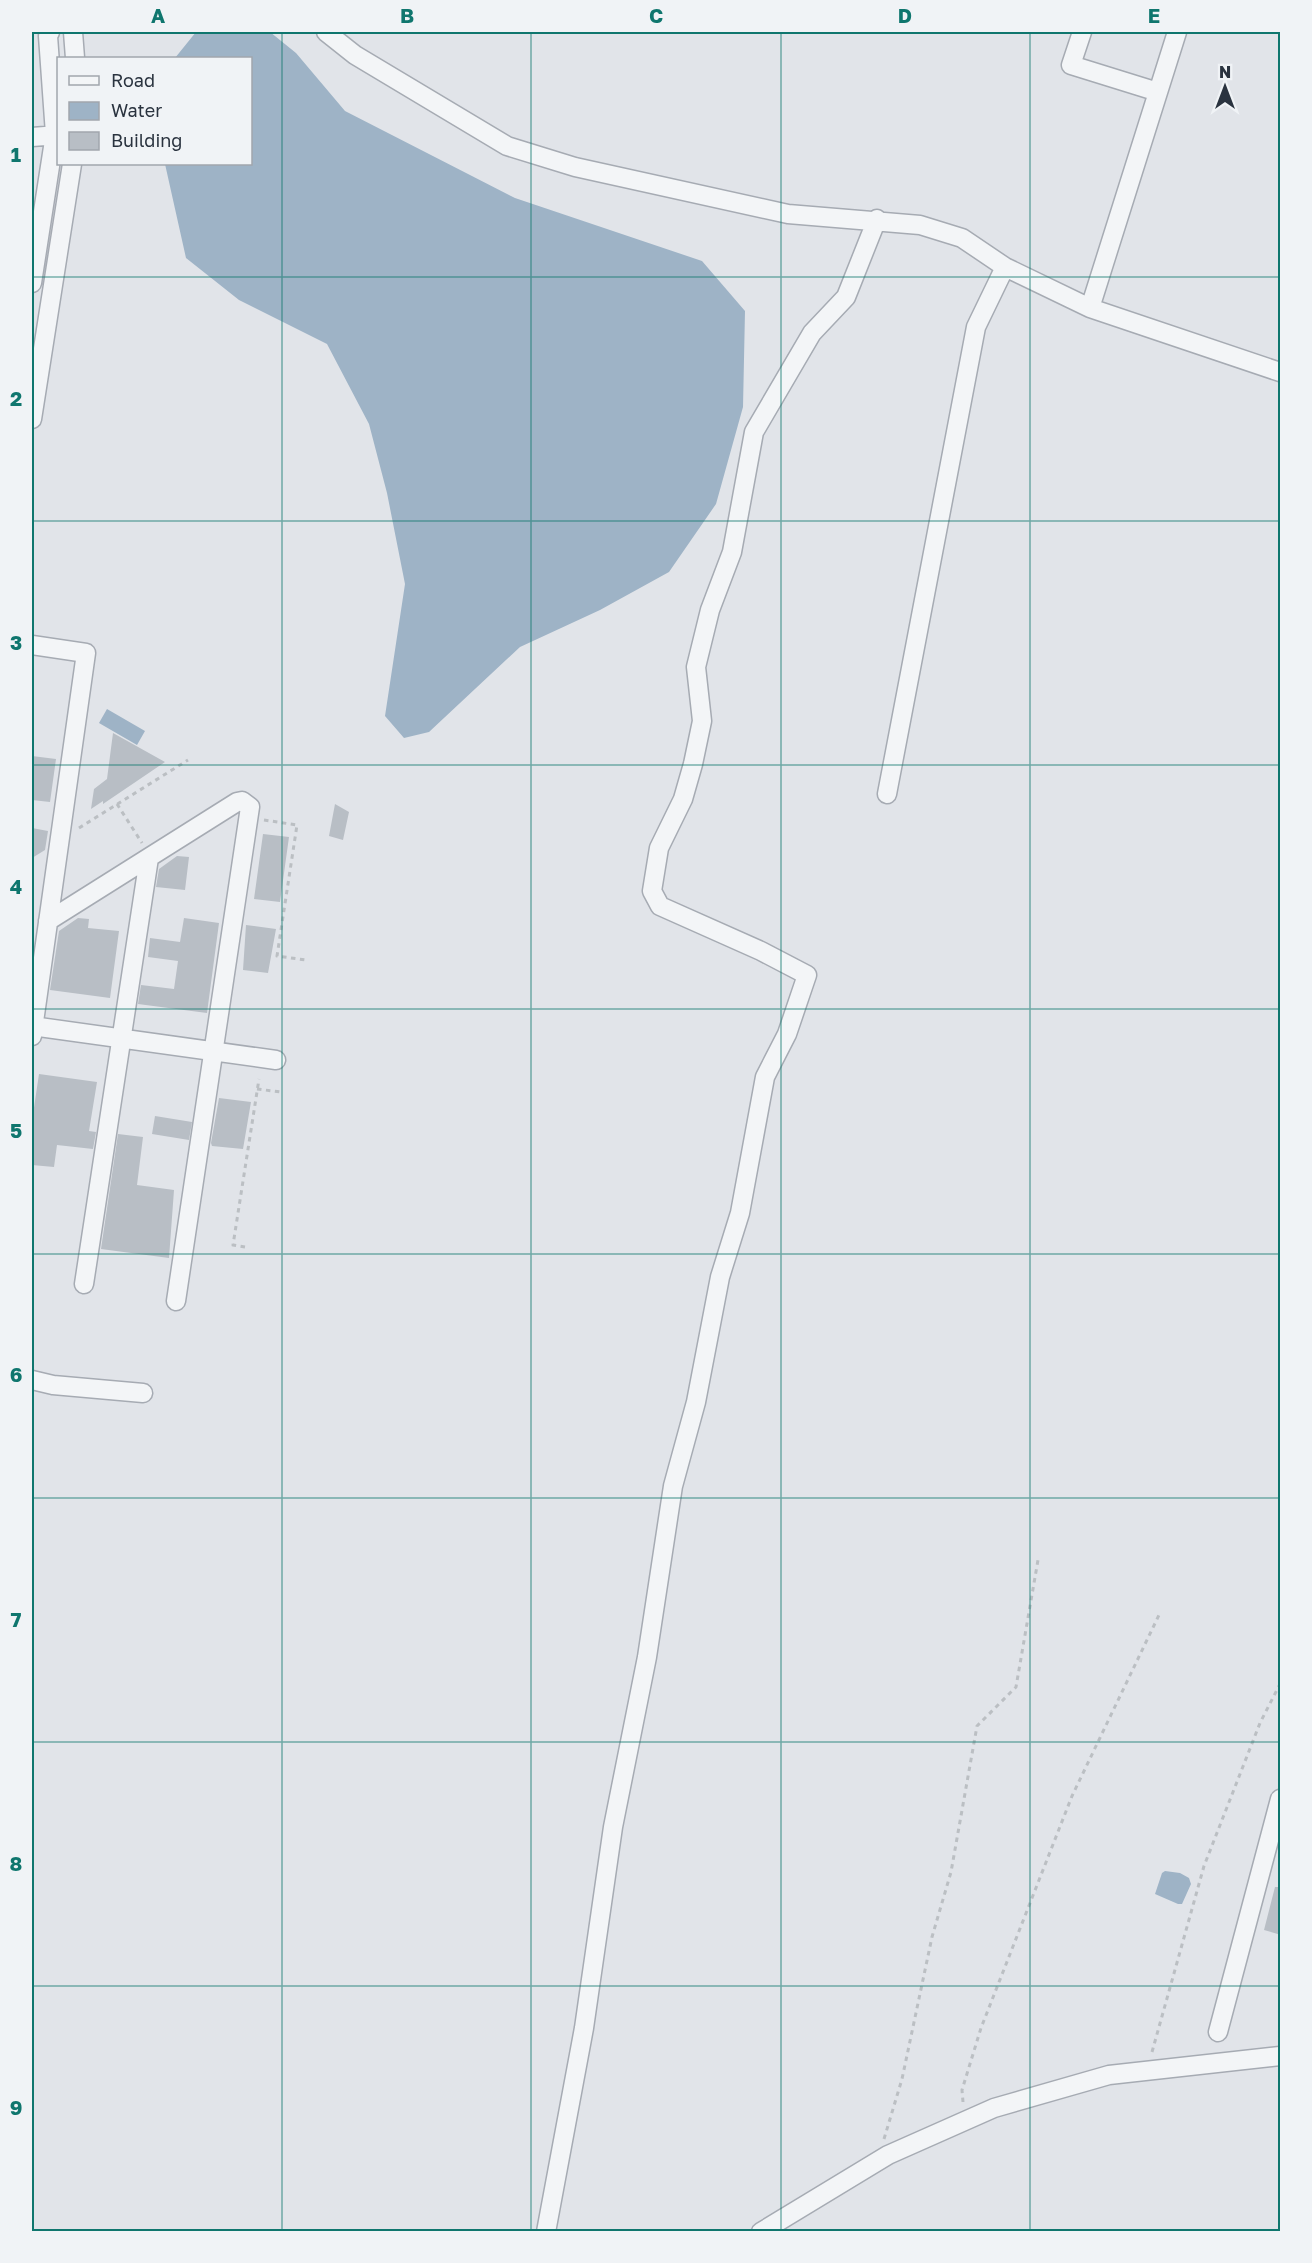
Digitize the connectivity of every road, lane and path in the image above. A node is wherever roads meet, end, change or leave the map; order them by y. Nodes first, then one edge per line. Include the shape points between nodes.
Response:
1 (50, 32) edge
2 (73, 32) edge
3 (326, 32) edge
4 (1082, 32) edge
5 (1177, 32) edge
6 (75, 57) edge
7 (1158, 92) junction
8 (56, 135) edge
9 (32, 137) edge
10 (72, 165) edge
11 (877, 219) junction
12 (1005, 267) junction
13 (32, 283) edge
14 (1090, 308) junction
15 (1281, 372) edge
16 (32, 419) edge
17 (32, 645) edge
18 (188, 760) dead end
19 (887, 794) dead end
20 (117, 804) junction
21 (250, 818) junction
22 (59, 840) junction
23 (150, 857) junction
24 (48, 921) junction
25 (306, 960) dead end
26 (32, 1030) edge
27 (123, 1039) junction
28 (214, 1052) junction
29 (276, 1060) dead end
30 (259, 1079) dead end
31 (257, 1089) junction
32 (281, 1092) dead end
33 (245, 1246) dead end
34 (84, 1284) dead end
35 (176, 1301) dead end
36 (32, 1380) edge
37 (143, 1393) dead end
38 (1038, 1560) dead end
39 (1160, 1615) dead end
40 (1281, 1684) edge
41 (1281, 1799) edge
42 (1218, 2032) dead end
43 (1281, 2056) edge
44 (1151, 2071) junction
45 (964, 2121) junction
46 (888, 2156) junction
47 (546, 2232) edge
48 (761, 2232) edge

1 - 8 street
2 - 6 street
3 - 11 street via 355,55 507,146 575,167 788,214
4 - 7 street via 1071,65
5 - 7 street
7 - 14 street
8 - 9 street
8 - 13 street
10 - 16 street
11 - 12 street via 921,225 962,238
11 - 47 street via 846,297 812,333 754,432 732,552 710,610 696,667 702,721 693,764 683,799 658,848 652,891 660,906 807,975 787,1034 765,1077 740,1213 720,1277 696,1402 673,1486 647,1657 612,1827 584,2028
12 - 14 street
12 - 19 street via 975,327
14 - 15 street
17 - 22 street via 86,653
18 - 20 path
20 - 22 path
20 - 23 path
21 - 23 street via 250,807 237,802
21 - 25 path via 297,825 277,956
21 - 28 street
22 - 24 street
23 - 24 street
23 - 27 street
24 - 26 street
26 - 27 street
27 - 28 street
27 - 34 street
28 - 29 street
28 - 35 street
30 - 31 path
31 - 32 path
31 - 33 path via 233,1245
36 - 37 street
38 - 46 path via 1016,1687 977,1725 951,1872 932,1937 902,2079 884,2136
39 - 45 path via 1072,1796 981,2028 962,2090
40 - 44 path via 1260,1723 1204,1866 1152,2044
41 - 42 street
43 - 44 street
44 - 45 street via 1109,2075 994,2108
45 - 46 street
46 - 48 street

